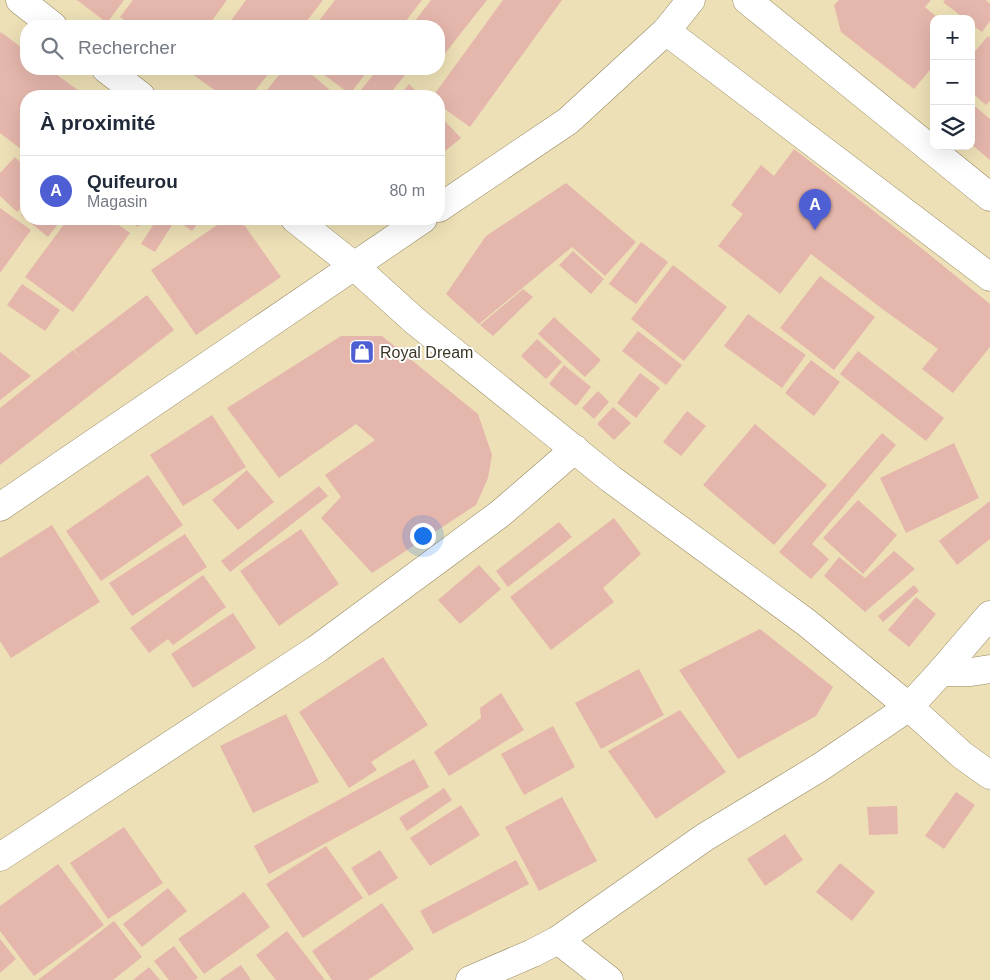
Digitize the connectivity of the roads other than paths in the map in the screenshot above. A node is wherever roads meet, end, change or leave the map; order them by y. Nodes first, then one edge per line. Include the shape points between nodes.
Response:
1 (20, 0) edge
2 (691, 0) edge
3 (747, 0) edge
4 (45, 20) edge
5 (666, 31) junction
6 (114, 75) edge
7 (133, 90) edge
8 (990, 197) edge
9 (445, 204) edge
10 (303, 225) edge
11 (414, 225) edge
12 (353, 265) junction
13 (990, 277) edge
14 (575, 449) junction
15 (0, 507) edge
16 (990, 615) edge
17 (990, 669) edge
18 (941, 672) junction
19 (909, 707) junction
20 (990, 775) edge
21 (0, 857) edge
22 (558, 940) junction
23 (533, 954) junction
24 (470, 980) edge
25 (512, 980) edge
26 (610, 980) edge

1 - 4 street
2 - 5 street
3 - 8 street
5 - 9 street via 568,121
5 - 13 street
6 - 7 street
10 - 12 street
11 - 12 street
12 - 14 street via 415,320
12 - 15 street
14 - 19 street via 807,623
14 - 21 street via 500,513 317,649
16 - 18 street
17 - 18 street
18 - 19 street
19 - 20 street via 962,755
19 - 22 street via 819,768 705,837
22 - 23 street
22 - 26 street
23 - 24 street
23 - 25 street

